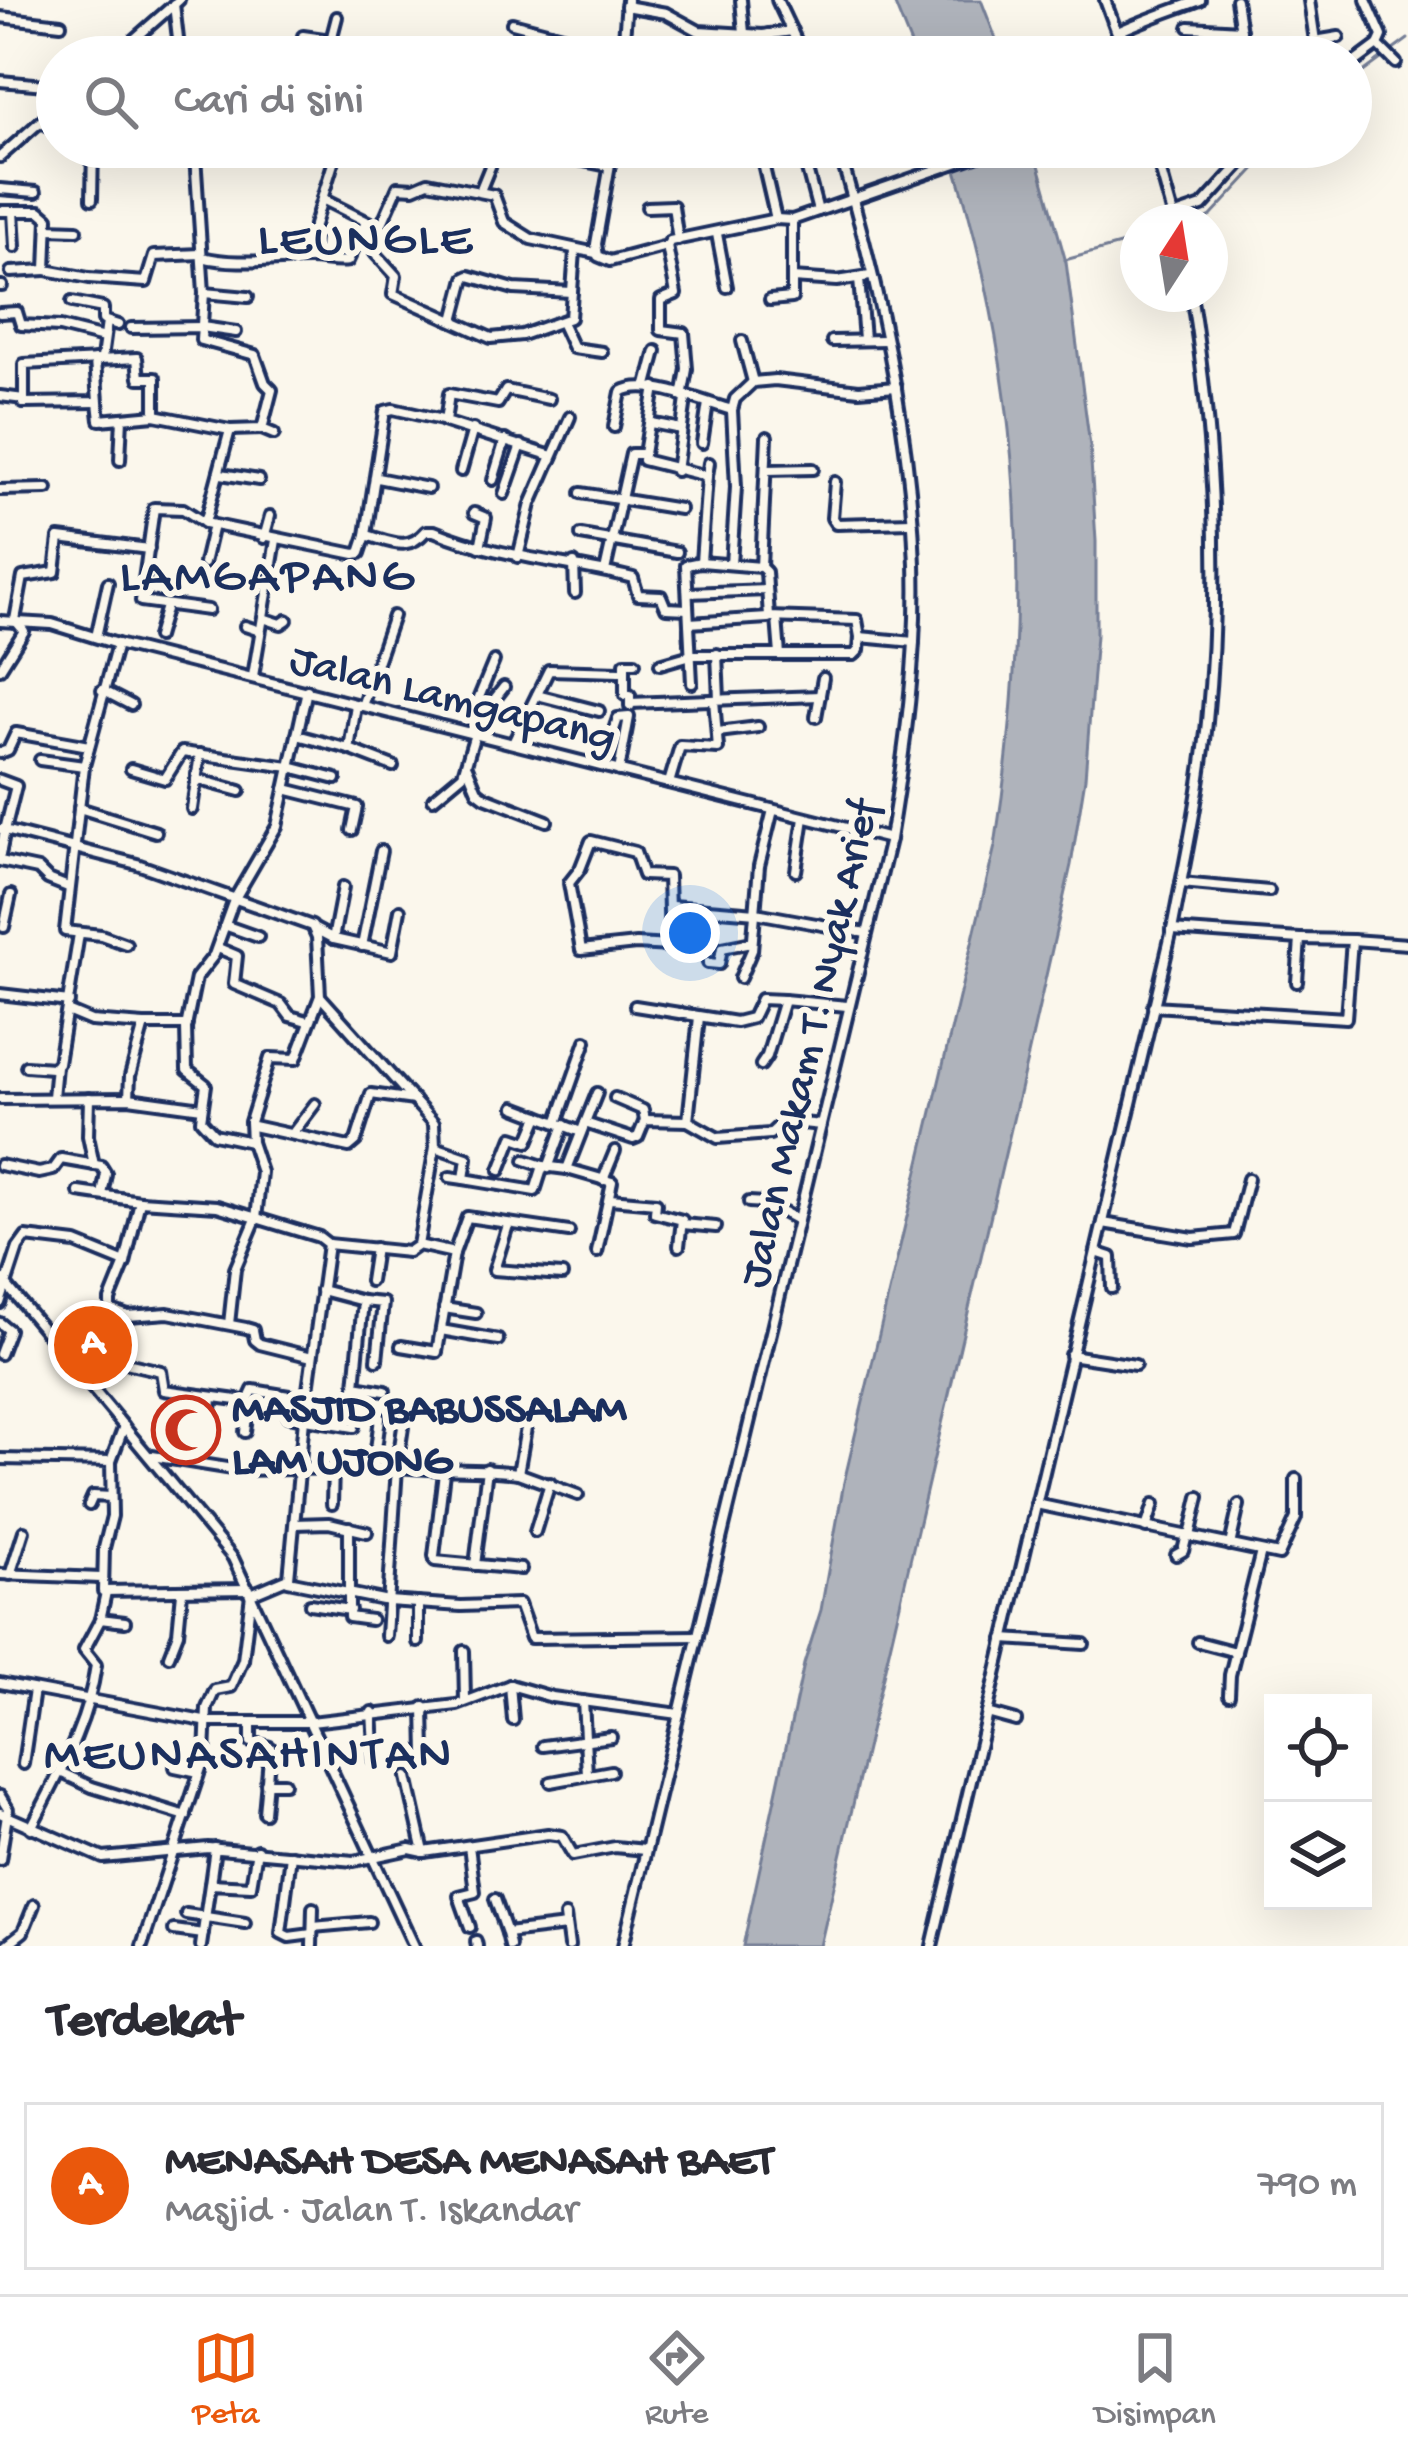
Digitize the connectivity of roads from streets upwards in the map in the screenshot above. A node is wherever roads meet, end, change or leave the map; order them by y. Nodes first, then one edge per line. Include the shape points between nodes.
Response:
1 (741, 0) edge
2 (777, 0) edge
3 (1105, 0) edge
4 (1200, 0) edge
5 (1236, 0) edge
6 (1310, 0) edge
7 (1366, 0) edge
8 (177, 2) edge
9 (626, 3) edge
10 (1176, 4) edge
11 (337, 16) dead end
12 (0, 17) edge
13 (512, 23) dead end
14 (61, 24) dead end
15 (1189, 27) dead end
16 (1241, 30) junction
17 (792, 31) junction
18 (1118, 32) junction
19 (744, 33) junction
20 (769, 34) joint
21 (138, 36) edge
22 (179, 36) edge
23 (333, 36) edge
24 (557, 36) edge
25 (624, 36) edge
26 (794, 36) edge
27 (1119, 36) edge
28 (1242, 36) edge
29 (1314, 36) edge
30 (1379, 46) junction
31 (1372, 51) edge
32 (1396, 63) dead end
33 (0, 81) edge
34 (36, 84) edge
35 (36, 126) edge
36 (0, 157) edge
37 (93, 168) edge
38 (196, 168) edge
39 (332, 168) edge
40 (489, 168) edge
41 (608, 168) edge
42 (765, 168) edge
43 (807, 168) edge
44 (844, 168) edge
45 (943, 168) edge
46 (1160, 168) edge
47 (1237, 168) edge
48 (0, 189) edge
49 (480, 191) junction
50 (36, 192) dead end
51 (322, 199) junction
52 (853, 199) junction
53 (92, 200) dead end
54 (1170, 204) edge
55 (1205, 204) edge
56 (647, 207) dead end
57 (0, 211) edge
58 (14, 211) junction
59 (818, 211) junction
60 (776, 219) junction
61 (792, 220) junction
62 (367, 222) junction
63 (380, 228) junction
64 (48, 229) junction
65 (77, 230) dead end
66 (717, 234) junction
67 (678, 240) junction
68 (15, 247) dead end
69 (667, 247) junction
70 (575, 250) junction
71 (596, 253) junction
72 (202, 256) junction
73 (311, 259) junction
74 (46, 270) junction
75 (11, 272) dead end
76 (870, 276) junction
77 (792, 278) junction
78 (859, 279) junction
79 (727, 287) dead end
80 (204, 292) junction
81 (572, 292) junction
82 (248, 297) dead end
83 (770, 300) dead end
84 (72, 302) dead end
85 (1193, 312) edge
86 (0, 314) edge
87 (454, 320) junction
88 (107, 322) junction
89 (562, 324) junction
90 (118, 325) dead end
91 (202, 327) junction
92 (130, 328) dead end
93 (236, 332) dead end
94 (104, 338) junction
95 (864, 340) junction
96 (886, 340) junction
97 (742, 341) dead end
98 (832, 341) dead end
99 (656, 351) dead end
100 (602, 352) dead end
101 (99, 359) junction
102 (753, 382) junction
103 (651, 386) junction
104 (896, 387) junction
105 (0, 396) edge
106 (684, 398) junction
107 (23, 399) junction
108 (549, 399) dead end
109 (98, 402) junction
110 (708, 403) junction
111 (732, 410) junction
112 (155, 416) junction
113 (570, 417) dead end
114 (122, 418) junction
115 (442, 420) junction
116 (650, 423) junction
117 (614, 428) dead end
118 (262, 429) junction
119 (681, 429) junction
120 (230, 430) junction
121 (473, 430) junction
122 (274, 434) dead end
123 (767, 437) dead end
124 (505, 440) junction
125 (702, 443) dead end
126 (521, 445) junction
127 (644, 454) junction
128 (120, 460) dead end
129 (550, 461) junction
130 (710, 463) dead end
131 (767, 470) junction
132 (813, 470) dead end
133 (461, 471) dead end
134 (676, 471) junction
135 (221, 474) junction
136 (706, 476) junction
137 (376, 478) junction
138 (260, 480) dead end
139 (493, 480) dead end
140 (835, 482) dead end
141 (428, 488) dead end
142 (0, 490) edge
143 (47, 490) dead end
144 (580, 493) dead end
145 (504, 494) dead end
146 (620, 499) junction
147 (680, 509) dead end
148 (474, 513) dead end
149 (270, 516) dead end
150 (912, 522) junction
151 (209, 524) junction
152 (820, 524) dead end
153 (836, 524) junction
154 (366, 535) junction
155 (580, 535) dead end
156 (263, 538) junction
157 (276, 540) junction
158 (612, 542) junction
159 (480, 547) junction
160 (149, 549) junction
161 (677, 552) dead end
162 (518, 557) junction
163 (701, 562) junction
164 (205, 563) dead end
165 (574, 563) junction
166 (731, 564) junction
167 (761, 567) junction
168 (605, 571) junction
169 (108, 583) dead end
170 (767, 590) junction
171 (575, 593) dead end
172 (688, 593) junction
173 (166, 606) junction
174 (688, 609) junction
175 (208, 610) dead end
176 (393, 616) dead end
177 (263, 618) junction
178 (773, 618) junction
179 (16, 620) junction
180 (287, 620) dead end
181 (0, 621) edge
182 (689, 623) junction
183 (245, 626) dead end
184 (260, 631) junction
185 (96, 637) junction
186 (157, 637) dead end
187 (860, 637) junction
188 (914, 642) junction
189 (117, 644) junction
190 (717, 654) junction
191 (780, 655) junction
192 (691, 656) junction
193 (494, 661) dead end
194 (635, 663) dead end
195 (660, 664) dead end
196 (0, 669) edge
197 (620, 672) dead end
198 (253, 676) junction
199 (823, 678) dead end
200 (692, 683) dead end
201 (504, 687) dead end
202 (102, 690) junction
203 (307, 690) junction
204 (537, 695) junction
205 (820, 696) junction
206 (717, 700) junction
207 (131, 705) dead end
208 (359, 705) junction
209 (487, 711) junction
210 (599, 711) dead end
211 (817, 717) dead end
212 (758, 727) dead end
213 (717, 732) junction
214 (472, 733) junction
215 (297, 735) junction
216 (513, 742) junction
217 (88, 746) junction
218 (349, 749) junction
219 (0, 753) edge
220 (200, 754) junction
221 (40, 760) dead end
222 (84, 766) junction
223 (393, 766) dead end
224 (602, 766) junction
225 (290, 767) junction
226 (467, 767) junction
227 (131, 769) dead end
228 (619, 771) junction
229 (336, 778) dead end
230 (196, 779) junction
231 (0, 780) edge
232 (669, 783) junction
233 (285, 790) junction
234 (240, 791) dead end
235 (433, 799) dead end
236 (80, 808) junction
237 (192, 809) dead end
238 (773, 810) junction
239 (804, 818) junction
240 (547, 821) dead end
241 (2, 829) edge
242 (352, 830) dead end
243 (157, 832) dead end
244 (890, 839) junction
245 (73, 847) junction
246 (381, 851) dead end
247 (0, 858) edge
248 (796, 871) dead end
249 (1181, 883) junction
250 (68, 887) junction
251 (343, 887) dead end
252 (1269, 891) dead end
253 (11, 895) dead end
254 (235, 900) junction
255 (672, 907) junction
256 (3, 910) edge
257 (400, 910) dead end
258 (755, 913) junction
259 (227, 926) junction
260 (4, 927) dead end
261 (314, 929) junction
262 (1172, 930) junction
263 (866, 933) junction
264 (80, 934) junction
265 (258, 937) dead end
266 (333, 939) junction
267 (1300, 939) junction
268 (1352, 940) junction
269 (752, 942) junction
270 (126, 944) dead end
271 (1408, 944) edge
272 (362, 946) junction
273 (218, 947) junction
274 (708, 963) dead end
275 (740, 978) dead end
276 (1297, 982) dead end
277 (0, 994) edge
278 (320, 996) junction
279 (784, 1000) junction
280 (635, 1006) dead end
281 (848, 1006) junction
282 (68, 1007) junction
283 (1161, 1007) junction
284 (699, 1017) junction
285 (308, 1022) junction
286 (144, 1025) junction
287 (187, 1025) junction
288 (586, 1040) dead end
289 (761, 1064) dead end
290 (26, 1066) dead end
291 (56, 1066) junction
292 (597, 1093) dead end
293 (53, 1097) junction
294 (89, 1098) junction
295 (129, 1098) junction
296 (615, 1098) dead end
297 (0, 1099) edge
298 (414, 1100) junction
299 (315, 1104) dead end
300 (515, 1107) dead end
301 (202, 1108) junction
302 (538, 1116) junction
303 (645, 1120) junction
304 (688, 1121) junction
305 (561, 1124) junction
306 (821, 1125) junction
307 (253, 1126) junction
308 (583, 1128) junction
309 (293, 1133) junction
310 (250, 1142) junction
311 (435, 1147) junction
312 (615, 1150) dead end
313 (525, 1160) dead end
314 (0, 1165) edge
315 (94, 1165) junction
316 (546, 1167) junction
317 (567, 1169) junction
318 (500, 1170) dead end
319 (450, 1177) dead end
320 (464, 1179) junction
321 (1247, 1179) dead end
322 (604, 1180) junction
323 (79, 1192) dead end
324 (102, 1196) junction
325 (610, 1199) junction
326 (140, 1201) junction
327 (748, 1202) dead end
328 (256, 1219) junction
329 (797, 1220) junction
330 (1105, 1223) junction
331 (683, 1224) junction
332 (508, 1225) junction
333 (716, 1227) dead end
334 (569, 1232) dead end
335 (328, 1244) junction
336 (418, 1245) junction
337 (679, 1246) dead end
338 (375, 1248) junction
339 (598, 1252) dead end
340 (454, 1253) junction
341 (1102, 1254) junction
342 (125, 1263) junction
343 (562, 1275) dead end
344 (3, 1280) edge
345 (370, 1281) dead end
346 (1112, 1288) dead end
347 (321, 1290) junction
348 (363, 1301) junction
349 (0, 1303) edge
350 (444, 1308) junction
351 (110, 1309) junction
352 (461, 1311) junction
353 (476, 1313) dead end
354 (0, 1323) edge
355 (229, 1324) junction
356 (441, 1330) junction
357 (458, 1334) junction
358 (498, 1340) dead end
359 (400, 1346) dead end
360 (0, 1354) edge
361 (1078, 1356) junction
362 (311, 1357) junction
363 (104, 1358) junction
364 (377, 1360) dead end
365 (1136, 1365) dead end
366 (386, 1391) dead end
367 (94, 1392) junction
368 (212, 1397) junction
369 (307, 1399) junction
370 (247, 1403) junction
371 (288, 1416) dead end
372 (380, 1418) dead end
373 (304, 1419) junction
374 (404, 1420) dead end
375 (124, 1426) junction
376 (354, 1426) dead end
377 (210, 1427) dead end
378 (526, 1428) dead end
379 (245, 1432) dead end
380 (150, 1456) junction
381 (0, 1459) edge
382 (111, 1461) junction
383 (374, 1466) junction
384 (333, 1467) junction
385 (397, 1467) junction
386 (487, 1469) junction
387 (298, 1470) junction
388 (444, 1472) junction
389 (518, 1473) junction
390 (1297, 1479) dead end
391 (550, 1483) junction
392 (578, 1495) dead end
393 (111, 1497) junction
394 (1198, 1497) dead end
395 (332, 1504) dead end
396 (1154, 1504) dead end
397 (89, 1505) dead end
398 (1239, 1505) dead end
399 (1043, 1506) junction
400 (295, 1524) junction
401 (349, 1527) junction
402 (1146, 1528) junction
403 (24, 1531) dead end
404 (367, 1532) dead end
405 (535, 1532) dead end
406 (1188, 1536) junction
407 (1230, 1545) junction
408 (1261, 1552) junction
409 (1176, 1555) dead end
410 (476, 1565) junction
411 (521, 1569) dead end
412 (5, 1574) edge
413 (101, 1578) junction
414 (288, 1581) junction
415 (250, 1591) junction
416 (106, 1592) junction
417 (182, 1592) junction
418 (350, 1594) junction
419 (388, 1601) junction
420 (310, 1604) dead end
421 (418, 1604) junction
422 (350, 1610) junction
423 (100, 1619) junction
424 (371, 1620) dead end
425 (124, 1622) dead end
426 (386, 1636) dead end
427 (698, 1636) junction
428 (1007, 1639) junction
429 (418, 1642) dead end
430 (1198, 1642) dead end
431 (1084, 1644) dead end
432 (464, 1651) dead end
433 (1236, 1652) junction
434 (169, 1655) dead end
435 (0, 1683) edge
436 (510, 1685) junction
437 (34, 1690) junction
438 (1229, 1694) dead end
439 (90, 1698) junction
440 (583, 1701) junction
441 (465, 1702) junction
442 (424, 1708) junction
443 (371, 1712) junction
444 (680, 1714) junction
445 (513, 1720) dead end
446 (209, 1722) junction
447 (251, 1722) junction
448 (310, 1722) junction
449 (611, 1737) dead end
450 (583, 1738) junction
451 (543, 1746) dead end
452 (425, 1755) dead end
453 (375, 1762) dead end
454 (23, 1764) dead end
455 (175, 1767) dead end
456 (611, 1771) dead end
457 (62, 1772) junction
458 (199, 1772) junction
459 (587, 1774) junction
460 (406, 1777) dead end
461 (551, 1782) dead end
462 (266, 1783) junction
463 (284, 1783) dead end
464 (0, 1796) edge
465 (264, 1813) dead end
466 (4, 1814) edge
467 (186, 1816) junction
468 (31, 1828) junction
469 (470, 1846) junction
470 (215, 1848) junction
471 (257, 1850) junction
472 (646, 1850) junction
473 (424, 1852) junction
474 (172, 1853) junction
475 (291, 1855) junction
476 (375, 1859) junction
477 (0, 1860) edge
478 (210, 1884) junction
479 (495, 1899) dead end
480 (34, 1905) dead end
481 (313, 1908) dead end
482 (186, 1914) dead end
483 (205, 1917) junction
484 (370, 1922) dead end
485 (245, 1923) dead end
486 (470, 1927) dead end
487 (174, 1930) dead end
488 (312, 1931) junction
489 (507, 1933) junction
490 (203, 1934) junction
491 (2, 1946) edge
492 (142, 1946) edge
493 (201, 1946) edge
494 (313, 1946) edge
495 (414, 1946) edge
496 (510, 1946) edge
497 (569, 1946) edge
498 (622, 1946) edge
499 (932, 1946) edge

1 - 19 street
2 - 17 street
3 - 18 street
4 - 10 street
5 - 16 street
6 - 29 street
7 - 30 street
8 - 21 street
8 - 22 street
9 - 19 street via 699,31
9 - 25 street
10 - 18 street
11 - 23 street
12 - 14 street
13 - 24 street
15 - 16 street
16 - 28 street
17 - 20 street
17 - 26 street
18 - 27 street
19 - 20 street
30 - 31 street
30 - 32 street
33 - 34 street
35 - 36 street
37 - 53 street
38 - 72 street
39 - 51 street
40 - 49 street
41 - 71 street
42 - 60 street
43 - 59 street
44 - 52 street, Jalan Makam T. Nyak Arief
45 - 52 street
46 - 54 street
47 - 55 street
48 - 50 street
49 - 63 street via 428,182 398,187
49 - 70 street via 496,197 504,222 526,236
51 - 62 street
51 - 73 street
52 - 59 street
52 - 76 street, Jalan Makam T. Nyak Arief
56 - 67 street via 673,206
57 - 58 street
58 - 64 street via 44,212
58 - 68 street
59 - 61 street
60 - 61 street
60 - 66 street
61 - 77 street
62 - 63 street
62 - 73 street via 348,261
63 - 87 street via 375,254 396,276 393,294
64 - 65 street
64 - 74 street
66 - 67 street
66 - 79 street
67 - 69 street
69 - 71 street via 615,261
69 - 106 street via 676,294 662,300 661,330 684,333
70 - 71 street
70 - 81 street
72 - 73 street
72 - 74 street via 154,256 146,281
72 - 80 street
74 - 75 street
76 - 78 street
76 - 96 street, Jalan Makam T. Nyak Arief
77 - 78 street
77 - 83 street via 792,298
78 - 95 street
80 - 82 street
80 - 91 street
81 - 87 street via 469,277
81 - 89 street
84 - 88 street via 104,308
85 - 249 street via 1210,453 1213,626
86 - 94 street
87 - 89 street via 496,339
88 - 90 street
88 - 94 street
89 - 100 street via 573,348
91 - 92 street
91 - 93 street
91 - 118 street via 203,343 258,360 272,391
94 - 101 street
95 - 96 street
95 - 98 street
96 - 104 street, Jalan Makam T. Nyak Arief
97 - 102 street
99 - 103 street
101 - 107 street via 24,364
101 - 109 street
101 - 112 street via 137,358 139,379 155,378
102 - 104 street
102 - 111 street
103 - 106 street
103 - 116 street
103 - 117 street via 624,388
104 - 150 street, Jalan Makam T. Nyak Arief
105 - 107 street
106 - 110 street
106 - 119 street
107 - 109 street
108 - 115 street via 506,390 498,403 449,394
109 - 114 street via 100,420
110 - 111 street
110 - 125 street
111 - 166 street
112 - 114 street
112 - 120 street
113 - 129 street
114 - 128 street
115 - 121 street
115 - 137 street via 386,411
116 - 119 street
116 - 127 street
118 - 120 street
118 - 122 street
119 - 134 street
120 - 135 street
121 - 124 street
121 - 133 street
123 - 131 street
124 - 126 street
124 - 139 street
126 - 129 street
126 - 145 street
127 - 134 street via 644,462
127 - 146 street via 632,453
129 - 162 street
130 - 136 street
131 - 132 street
131 - 167 street
134 - 136 street
135 - 138 street
135 - 151 street
136 - 163 street
137 - 141 street
137 - 154 street
140 - 153 street
142 - 143 street
144 - 146 street
146 - 147 street
146 - 158 street
148 - 159 street via 486,518
149 - 156 street
150 - 153 street
150 - 188 street, Jalan Makam T. Nyak Arief
151 - 156 street
151 - 160 street via 183,509 154,508
151 - 164 street
152 - 153 street
154 - 157 street via 358,554
154 - 159 street via 404,545 434,531
155 - 158 street
156 - 157 street
157 - 177 street
157 - 198 street
158 - 161 street
158 - 168 street
159 - 162 street
160 - 173 street via 141,601
160 - 179 street via 59,538 55,572 23,577
162 - 165 street
163 - 166 street
163 - 172 street via 686,565
165 - 168 street
165 - 171 street
166 - 167 street
167 - 170 street
168 - 174 street via 633,578 638,595 661,596 666,608
169 - 185 street
170 - 172 street
170 - 178 street
172 - 174 street
173 - 175 street
173 - 186 street
174 - 182 street
176 - 208 street
177 - 180 street
177 - 184 street
178 - 182 street
178 - 187 street via 857,620
178 - 191 street
179 - 181 street, Jalan Lamgapang
179 - 185 street, Jalan Lamgapang
179 - 196 street via 24,631
182 - 192 street
183 - 184 street
184 - 198 street
185 - 189 street, Jalan Lamgapang
187 - 188 street
187 - 191 street via 854,655
188 - 244 street, Jalan Makam T. Nyak Arief
189 - 198 street, Jalan Lamgapang
189 - 202 street
190 - 191 street
190 - 192 street
190 - 206 street
192 - 195 street
192 - 200 street
193 - 209 street via 477,702
194 - 206 street via 625,663 631,708
197 - 204 street via 550,670
198 - 203 street, Jalan Lamgapang
199 - 205 street
201 - 209 street
202 - 207 street
202 - 217 street
203 - 208 street, Jalan Lamgapang
203 - 215 street
204 - 210 street
204 - 216 street
205 - 206 street
205 - 211 street
206 - 213 street
208 - 214 street, Jalan Lamgapang
208 - 218 street
209 - 214 street
212 - 213 street
213 - 232 street via 715,750 678,748
214 - 216 street, Jalan Lamgapang
214 - 226 street
215 - 218 street
215 - 225 street
216 - 224 street, Jalan Lamgapang
217 - 219 street via 16,734
217 - 222 street
218 - 223 street
220 - 225 street
220 - 227 street via 180,752 165,778
220 - 230 street
221 - 222 street
222 - 236 street
224 - 228 street, Jalan Lamgapang
224 - 228 street via 618,718 629,717
225 - 229 street
225 - 233 street
226 - 235 street
226 - 240 street via 485,797
228 - 232 street, Jalan Lamgapang
230 - 234 street
230 - 237 street
231 - 241 street via 16,786
232 - 238 street, Jalan Lamgapang
233 - 242 street via 357,807
233 - 254 street via 271,842
236 - 243 street
236 - 245 street
238 - 239 street, Jalan Lamgapang
238 - 258 street
239 - 244 street, Jalan Lamgapang
239 - 248 street
241 - 245 street
241 - 247 street
244 - 263 street, Jalan Makam T. Nyak Arief
245 - 250 street
245 - 254 street
246 - 272 street
247 - 250 street
249 - 252 street
249 - 262 street
250 - 264 street via 65,932
251 - 266 street
253 - 256 street
254 - 259 street
254 - 261 street
255 - 255 street via 668,877 643,875 635,852 591,841 569,883 584,951 670,945
255 - 258 street
256 - 260 street
257 - 272 street via 392,952
258 - 263 street
258 - 269 street
259 - 265 street
259 - 273 street
261 - 266 street
261 - 278 street
262 - 267 street
262 - 283 street
263 - 281 street, Jalan Makam T. Nyak Arief
264 - 270 street
264 - 282 street
266 - 272 street
267 - 268 street
267 - 276 street
268 - 271 street
268 - 283 street via 1346,1018
269 - 274 street via 722,948 719,964
269 - 275 street
273 - 285 street via 237,956 234,984
273 - 287 street via 196,978
277 - 282 street
278 - 285 street
278 - 298 street
279 - 281 street
279 - 284 street via 761,999 744,1021
279 - 289 street
280 - 284 street
281 - 306 street, Jalan Makam T. Nyak Arief
282 - 286 street via 91,1021
282 - 291 street
283 - 330 street
284 - 304 street
285 - 307 street via 294,1060 270,1058
286 - 287 street
286 - 295 street
287 - 301 street via 187,1070 206,1085
288 - 305 street
290 - 291 street
291 - 293 street
292 - 308 street
293 - 294 street
293 - 297 street
294 - 295 street
294 - 315 street
295 - 301 street
296 - 303 street via 643,1110
298 - 309 street via 371,1094 349,1147
298 - 311 street via 434,1123
299 - 309 street
300 - 302 street
301 - 310 street via 214,1134
302 - 305 street
302 - 318 street via 528,1142 513,1137
303 - 304 street
303 - 308 street via 633,1139
304 - 306 street via 718,1138 770,1134 784,1121
305 - 308 street
305 - 316 street
306 - 329 street, Jalan Makam T. Nyak Arief
307 - 309 street
307 - 310 street
308 - 317 street
310 - 328 street via 261,1172
311 - 320 street via 467,1158
311 - 336 street
312 - 322 street
313 - 316 street
314 - 315 street via 39,1173 61,1159
315 - 324 street via 105,1169
316 - 317 street
316 - 320 street via 535,1191
317 - 322 street
319 - 320 street
321 - 330 street via 1234,1234 1193,1238
322 - 325 street via 613,1182
323 - 324 street
324 - 326 street
325 - 331 street via 656,1203 655,1213
325 - 339 street
326 - 328 street via 217,1206
326 - 342 street
327 - 329 street
328 - 335 street
328 - 355 street via 235,1269
329 - 427 street, Jalan Makam T. Nyak Arief
330 - 341 street
331 - 333 street
331 - 337 street
332 - 334 street
332 - 340 street via 466,1217
332 - 343 street via 494,1270
335 - 338 street
335 - 347 street
336 - 338 street via 408,1252
336 - 340 street
338 - 345 street
340 - 350 street
341 - 346 street
341 - 361 street
342 - 344 street via 26,1237
342 - 351 street
344 - 349 street
344 - 367 street
347 - 348 street
347 - 362 street
348 - 364 street via 383,1303
348 - 366 street via 355,1386
350 - 352 street
350 - 356 street
351 - 355 street
351 - 363 street
352 - 353 street
352 - 357 street
354 - 360 street via 9,1330
355 - 362 street via 254,1330 260,1344
356 - 357 street
356 - 359 street via 437,1352
357 - 358 street
361 - 365 street
361 - 399 street
362 - 369 street
363 - 367 street
363 - 368 street via 161,1371 164,1390
367 - 375 street
368 - 370 street
368 - 377 street
369 - 370 street via 253,1390
369 - 373 street
370 - 379 street
371 - 373 street
372 - 383 street
373 - 376 street
373 - 387 street
374 - 385 street
375 - 380 street
375 - 382 street
378 - 389 street
380 - 387 street
380 - 415 street via 214,1531
381 - 382 street
382 - 393 street
383 - 384 street
383 - 385 street
384 - 387 street
384 - 395 street
385 - 388 street
385 - 419 street
386 - 388 street
386 - 389 street
386 - 410 street
387 - 400 street
388 - 410 street via 435,1559
389 - 391 street
390 - 408 street via 1284,1552
391 - 392 street
391 - 405 street
393 - 397 street via 93,1496
393 - 413 street
394 - 406 street
396 - 402 street
398 - 407 street
399 - 402 street
399 - 428 street
400 - 401 street
400 - 414 street
401 - 404 street
401 - 418 street
402 - 406 street
403 - 412 street
406 - 407 street
406 - 409 street
407 - 408 street
408 - 433 street
410 - 411 street
412 - 413 street
413 - 416 street
414 - 415 street
414 - 418 street
415 - 417 street
415 - 446 street via 239,1675 215,1690
415 - 448 street
416 - 417 street
416 - 423 street
417 - 434 street
418 - 419 street
418 - 422 street
419 - 421 street
419 - 426 street
420 - 422 street
421 - 427 street via 519,1604 531,1638
421 - 429 street
422 - 424 street via 349,1617
423 - 425 street
423 - 439 street via 84,1650 96,1665
427 - 444 street, Jalan Makam T. Nyak Arief
428 - 431 street
428 - 499 street via 1002,1717
430 - 433 street
432 - 441 street
433 - 438 street
435 - 437 street
436 - 440 street
436 - 441 street
436 - 445 street
437 - 439 street
437 - 454 street
439 - 446 street
439 - 457 street
440 - 444 street
440 - 450 street
441 - 442 street
442 - 443 street
442 - 452 street
443 - 448 street
443 - 453 street
444 - 472 street, Jalan Makam T. Nyak Arief
446 - 447 street
446 - 458 street
447 - 448 street
447 - 462 street via 251,1742 270,1747
448 - 476 street
449 - 450 street
450 - 451 street
450 - 459 street
455 - 458 street
456 - 459 street
457 - 467 street
457 - 468 street
458 - 467 street
459 - 461 street
460 - 473 street
462 - 463 street
462 - 465 street
464 - 466 street
466 - 468 street
466 - 477 street
467 - 474 street
468 - 474 street via 103,1858
469 - 472 street via 557,1834 574,1855
469 - 473 street
469 - 486 street via 475,1892 459,1896
470 - 471 street
470 - 474 street
470 - 478 street
471 - 475 street
471 - 478 street via 251,1886
472 - 498 street, Jalan Makam T. Nyak Arief
473 - 476 street
474 - 492 street
475 - 476 street
475 - 488 street via 281,1933
476 - 495 street
478 - 483 street
479 - 489 street
480 - 491 street via 23,1932
481 - 488 street
482 - 483 street
483 - 485 street
483 - 490 street
484 - 488 street
487 - 490 street
488 - 494 street
489 - 496 street
489 - 497 street via 566,1921
490 - 493 street

